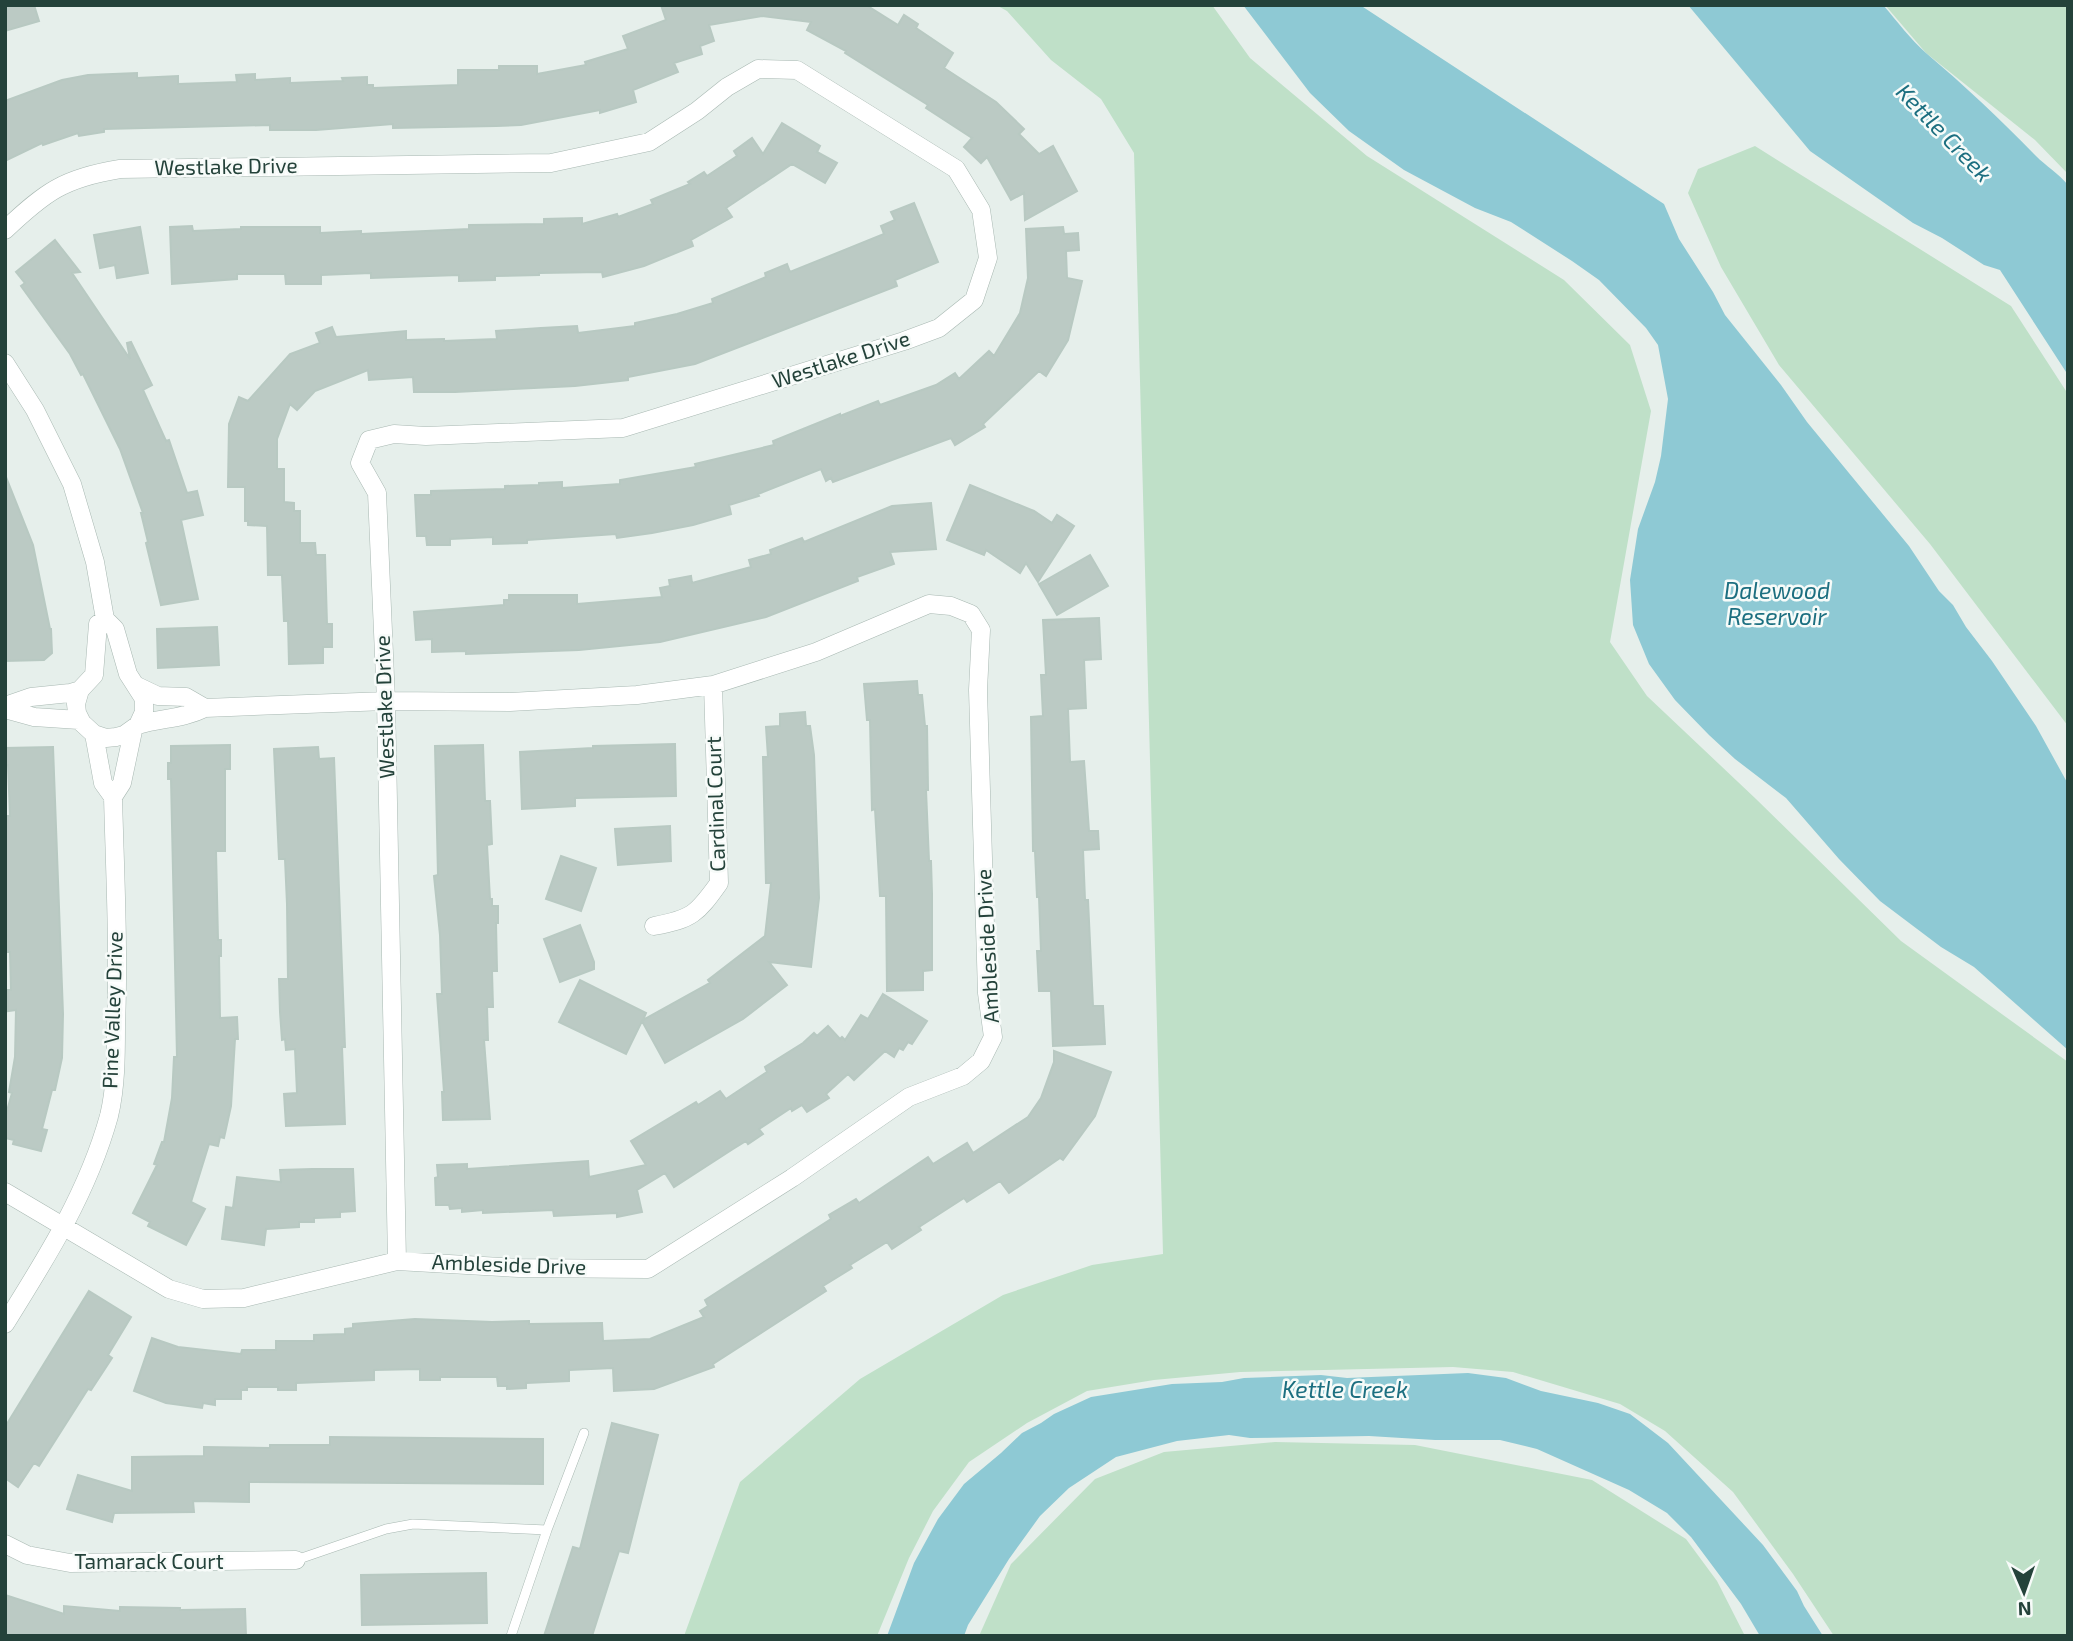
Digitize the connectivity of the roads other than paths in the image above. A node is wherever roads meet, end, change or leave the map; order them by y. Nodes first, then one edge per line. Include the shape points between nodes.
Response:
1 (5, 230) edge
2 (5, 363) edge
3 (105, 619) junction
4 (94, 675) junction
5 (133, 681) junction
6 (713, 685) junction
7 (80, 690) junction
8 (386, 701) junction
9 (5, 708) edge
10 (205, 708) junction
11 (79, 720) junction
12 (135, 728) junction
13 (94, 734) junction
14 (113, 797) junction
15 (654, 926) dead end
16 (5, 1192) edge
17 (65, 1227) junction
18 (397, 1261) junction
19 (5, 1324) edge
20 (584, 1433) dead end
21 (547, 1530) junction
22 (5, 1544) edge
23 (296, 1560) joint
24 (510, 1636) edge

1 - 8 street, Westlake Drive via 37,200 63,184 120,169 551,163 597,155 649,142 758,69 797,70 956,169 981,210 988,258 974,299 939,328 623,428 394,434 369,440 360,463 377,493
2 - 3 street, Pine Valley Drive via 72,484 95,562
3 - 4 street, Pine Valley Drive via 98,624
3 - 5 street, Pine Valley Drive via 116,629
4 - 5 street via 111,671
4 - 7 street
5 - 10 street, Ambleside Drive via 158,696 186,697
5 - 12 street, Pine Valley Drive via 145,706
6 - 8 street, Ambleside Drive via 637,695 522,701
6 - 15 street, Cardinal Court via 719,883 700,909 681,921
6 - 18 street, Ambleside Drive via 816,652 929,604 971,614 982,630 979,704 993,1037 981,1060 963,1076 909,1097 648,1269
7 - 9 street via 31,697
7 - 11 street via 76,704
8 - 10 street, Ambleside Drive
8 - 18 street, Westlake Drive
9 - 11 street
10 - 12 street, Ambleside Drive via 187,717 155,720
11 - 13 street
12 - 13 street via 116,737
12 - 14 street, Pine Valley Drive via 122,783
13 - 14 street, Pine Valley Drive via 103,783
14 - 17 street, Pine Valley Drive via 117,996 113,1086 90,1173
16 - 17 street, Ambleside Drive
17 - 18 street, Ambleside Drive via 169,1289 203,1299 244,1298
17 - 19 street, Pine Valley Drive
20 - 21 lane
21 - 23 lane via 413,1524
21 - 24 lane
22 - 23 street, Tamarack Court via 27,1555 70,1563

